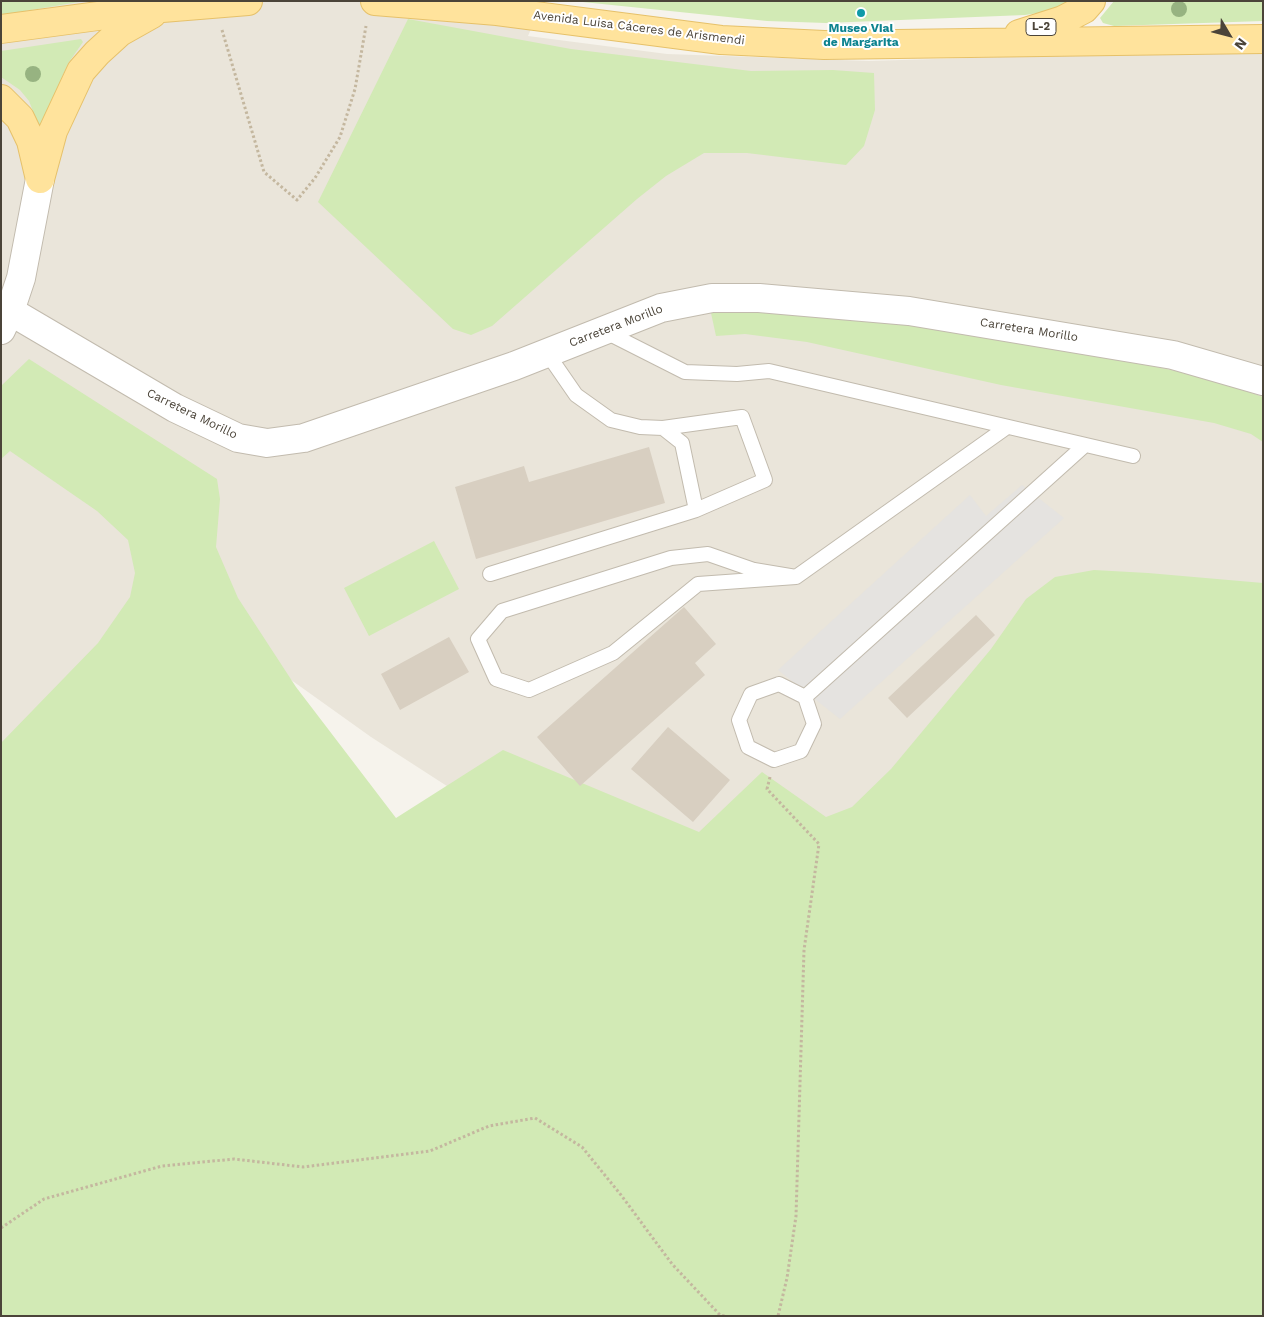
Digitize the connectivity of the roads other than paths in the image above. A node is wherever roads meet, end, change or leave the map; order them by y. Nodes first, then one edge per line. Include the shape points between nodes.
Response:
1 (248, 1) edge
2 (1091, 1) edge
3 (163, 8) junction
4 (371, 11) edge
5 (1, 29) edge
6 (1263, 39) edge
7 (986, 43) junction
8 (1, 99) edge
9 (40, 179) junction
10 (6, 321) edge
11 (604, 330) junction
12 (546, 353) junction
13 (1263, 381) edge
14 (1007, 427) junction
15 (663, 428) junction
16 (1086, 445) junction
17 (1133, 456) dead end
18 (696, 510) junction
19 (490, 574) dead end
20 (796, 577) junction
21 (805, 697) junction

1 - 3 main road
2 - 7 main road, L-2 via 1084,9 1063,20
3 - 5 main road
3 - 9 main road via 120,32 81,71 53,131
4 - 7 main road, Avenida Luisa Cáceres de Arismendi / L-2 via 497,11 721,40 824,45
6 - 7 main road, Avenida Luisa Cáceres de Arismendi / L-2
8 - 9 main road via 20,118 31,141
9 - 10 street via 20,278
10 - 12 street, Carretera Morillo via 238,438 267,443 304,438
11 - 12 street, Carretera Morillo
11 - 13 street, Carretera Morillo via 661,308 712,298 759,298 909,311 1025,329 1174,355
11 - 14 lane via 685,372 737,374 769,371
12 - 15 lane via 576,395 611,420
14 - 16 lane
14 - 20 lane
15 - 18 lane via 682,442
15 - 18 lane via 742,417 764,480
16 - 17 lane
16 - 21 lane
18 - 19 lane
20 - 20 lane via 698,584 613,653 529,690 496,679 478,639 502,611 671,558 708,554 754,570
21 - 21 lane via 814,724 801,751 774,760 748,747 739,720 751,694 779,684

